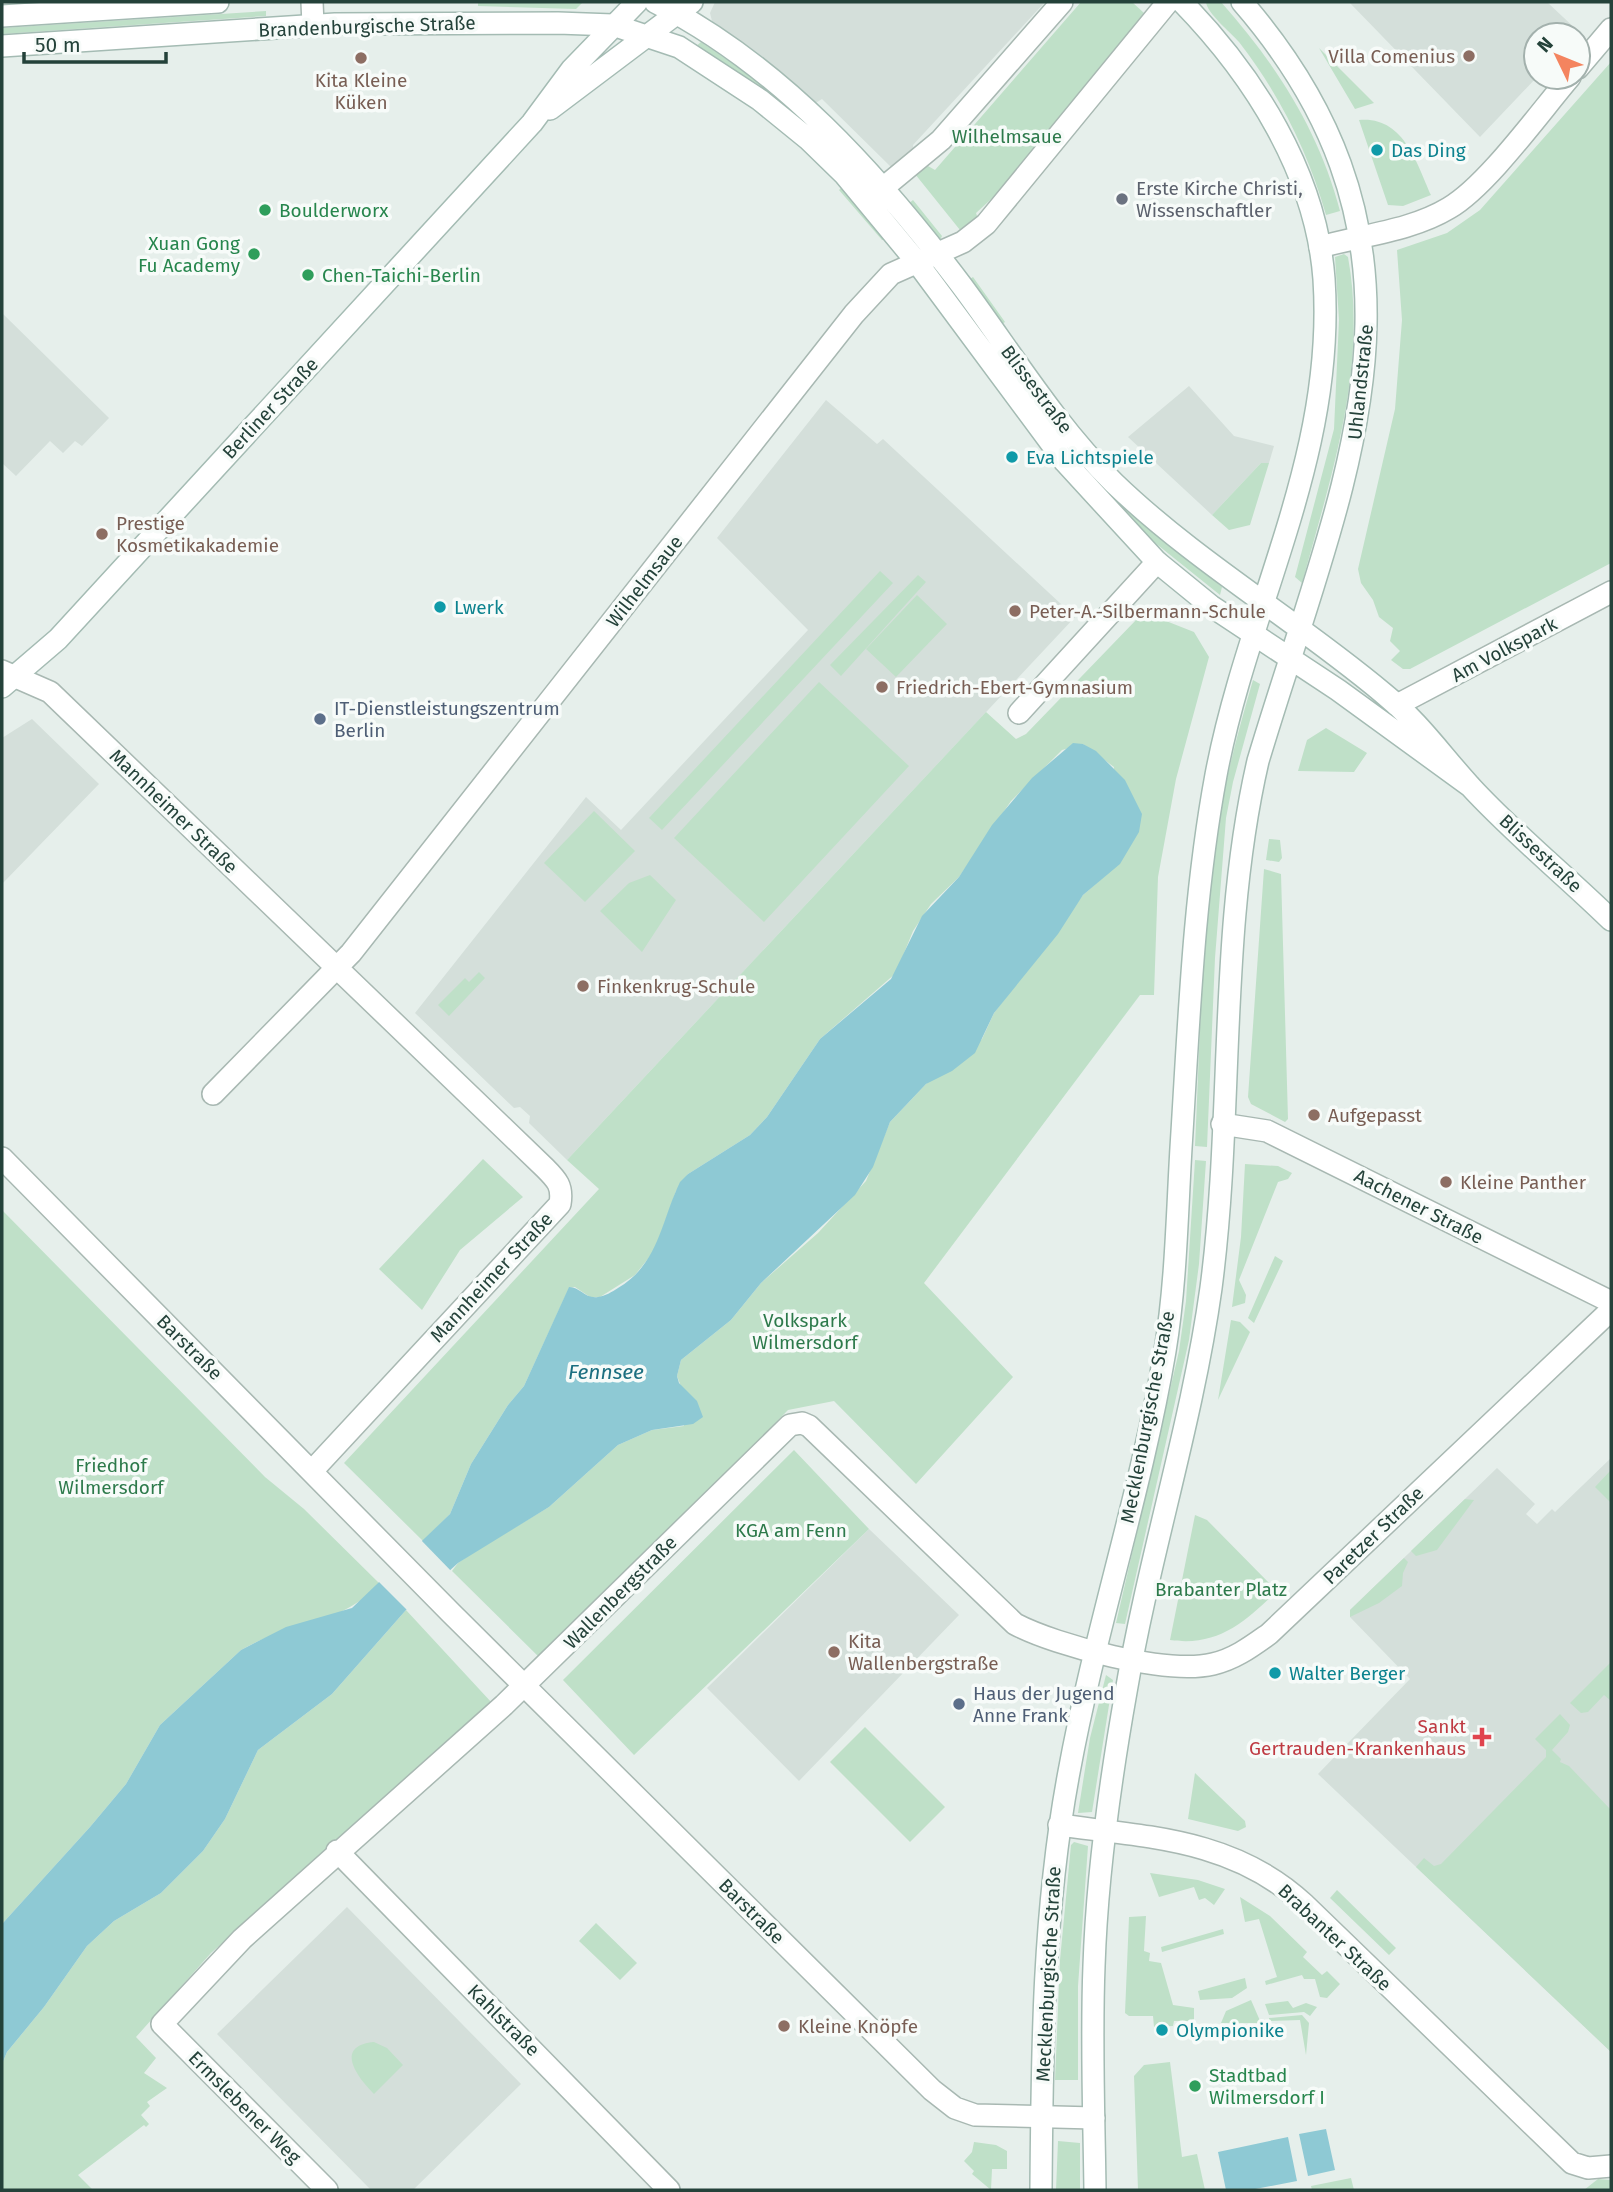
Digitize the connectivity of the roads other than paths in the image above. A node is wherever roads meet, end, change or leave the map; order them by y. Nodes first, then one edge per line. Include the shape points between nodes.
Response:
1 (218, 2) edge
2 (312, 2) edge
3 (637, 2) edge
4 (655, 2) edge
5 (1062, 2) edge
6 (1168, 2) edge
7 (1182, 2) edge
8 (1242, 2) edge
9 (684, 7) edge
10 (2, 16) edge
11 (613, 25) junction
12 (313, 26) junction
13 (1611, 29) edge
14 (648, 35) junction
15 (2, 46) edge
16 (1592, 51) edge
17 (1558, 91) edge
18 (532, 123) junction
19 (883, 188) junction
20 (1360, 236) junction
21 (1320, 247) junction
22 (937, 252) junction
23 (916, 261) junction
24 (1157, 562) junction
25 (1611, 592) edge
26 (1264, 603) junction
27 (1299, 629) junction
28 (1254, 635) junction
29 (1290, 658) junction
30 (7, 678) edge
31 (1397, 705) junction
32 (1019, 713) dead end
33 (1470, 786) junction
34 (1611, 919) edge
35 (336, 968) junction
36 (213, 1094) dead end
37 (1222, 1124) junction
38 (2, 1158) edge
39 (1611, 1302) edge
40 (1611, 1310) edge
41 (312, 1471) junction
42 (1095, 1651) junction
43 (1132, 1659) junction
44 (525, 1685) junction
45 (1059, 1825) junction
46 (1105, 1832) junction
47 (337, 1851) junction
48 (162, 2024) joint
49 (1041, 2118) junction
50 (1094, 2118) junction
51 (1611, 2166) edge
52 (327, 2190) edge
53 (669, 2190) edge
54 (1041, 2190) edge
55 (1095, 2190) edge

1 - 10 street
2 - 12 street
3 - 11 street, Berliner Straße
4 - 9 street, Blissestraße
5 - 19 street via 942,140
6 - 22 street, Wilhelmsaue via 986,224 963,242
7 - 21 street, Uhlandstraße via 1232,57 1278,128
8 - 20 street, Uhlandstraße via 1299,80 1326,129
9 - 14 street, Berliner Straße
9 - 19 street, Blissestraße via 810,112
11 - 12 street, Brandenburgische Straße via 442,22
11 - 14 street, Brandenburgische Straße
11 - 18 street, Berliner Straße via 572,69
12 - 15 street, Brandenburgische Straße
13 - 16 street
14 - 18 street, Berliner Straße
14 - 23 street, Blissestraße via 688,52 793,126 845,175
17 - 20 street via 1461,200 1420,222
18 - 30 street, Berliner Straße via 50,648
19 - 22 street, Blissestraße
20 - 21 street
20 - 27 street, Uhlandstraße via 1368,322 1363,390 1348,468
21 - 26 street, Uhlandstraße via 1325,321 1315,429
22 - 23 street, Wilhelmsaue
22 - 26 street, Blissestraße via 1044,400 1099,467 1179,538
23 - 24 street, Blissestraße via 1041,431
23 - 35 street, Wilhelmsaue via 891,274 855,314
24 - 28 street, Blissestraße
24 - 32 street
25 - 31 street, Am Volkspark
26 - 27 street, Blissestraße
26 - 28 street, Mecklenburgische Straße
27 - 29 street, Uhlandstraße
27 - 31 street, Blissestraße
28 - 29 street, Blissestraße
28 - 42 street, Mecklenburgische Straße via 1217,770 1200,873 1177,1250 1164,1353
29 - 33 street, Blissestraße
29 - 37 street, Mecklenburgische Straße via 1246,811 1226,1022
30 - 35 street, Mannheimer Straße via 50,692
31 - 33 street, Blissestraße via 1426,731
33 - 34 street, Blissestraße
35 - 36 street
35 - 41 street, Mannheimer Straße via 545,1168 562,1191 560,1204
37 - 39 street, Aachener Straße via 1267,1131
37 - 43 street, Mecklenburgische Straße via 1216,1250 1200,1356
38 - 41 street, Barstraße
40 - 43 street, Paretzer Straße via 1247,1650 1210,1665
41 - 44 street, Barstraße
42 - 43 street, Paretzer Straße
42 - 44 street, Wallenbergstraße via 1015,1624 809,1426 795,1423
42 - 45 street, Mecklenburgische Straße
43 - 46 street, Mecklenburgische Straße
44 - 47 street, Wallenbergstraße
44 - 49 street, Barstraße via 932,2090 955,2108 975,2115
45 - 46 street, Brabanter Straße
45 - 49 street, Mecklenburgische Straße via 1046,1958
46 - 50 street, Mecklenburgische Straße via 1094,1963
46 - 51 street, Brabanter Straße via 1192,1843 1271,1879 1304,1904 1572,2162 1588,2168
47 - 48 street, Wallenbergstraße via 242,1939
47 - 53 street, Kahlstraße
48 - 52 street, Ermslebener Weg
49 - 50 street, Barstraße
49 - 54 street, Mecklenburgische Straße
50 - 55 street, Mecklenburgische Straße

